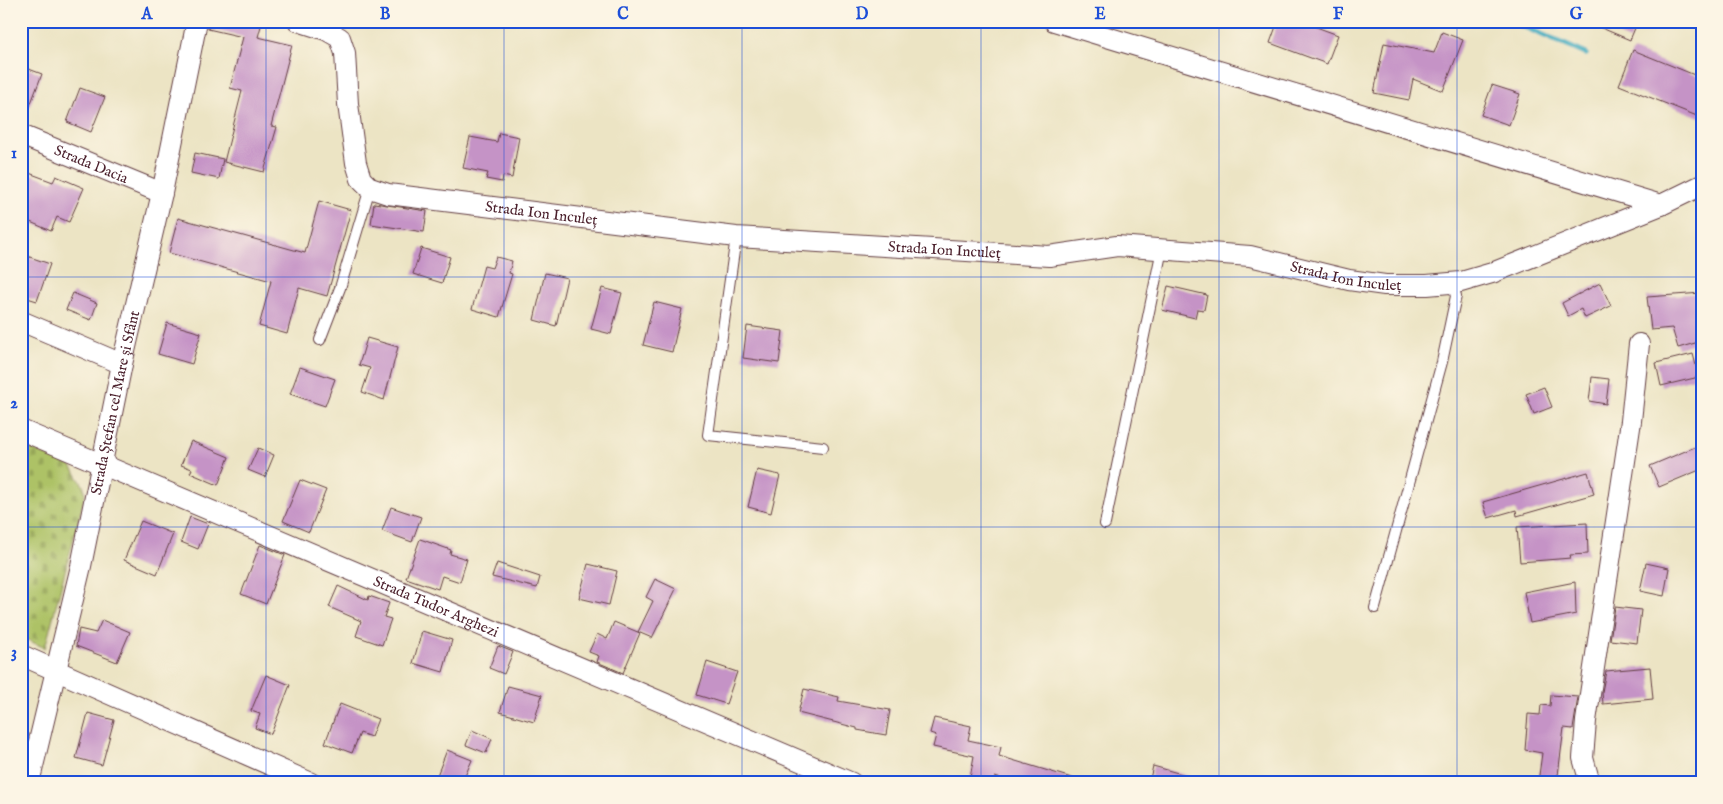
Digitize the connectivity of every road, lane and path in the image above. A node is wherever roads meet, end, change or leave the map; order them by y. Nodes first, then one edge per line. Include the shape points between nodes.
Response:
1 (197, 21) edge
2 (298, 21) edge
3 (1054, 21) edge
4 (21, 135) edge
5 (1702, 185) edge
6 (370, 188) junction
7 (162, 193) junction
8 (1661, 204) junction
9 (736, 237) junction
10 (1162, 250) junction
11 (1452, 283) junction
12 (21, 321) edge
13 (320, 340) dead end
14 (1639, 344) dead end
15 (122, 364) junction
16 (21, 430) edge
17 (823, 447) dead end
18 (101, 464) junction
19 (1105, 524) dead end
20 (1375, 608) dead end
21 (21, 654) edge
22 (57, 671) junction
23 (304, 781) edge
24 (1588, 782) edge
25 (29, 783) edge
26 (852, 783) edge

1 - 7 street, Strada Ștefan cel Mare și Sfânt
2 - 6 street via 340,38 345,53 356,163 360,178
3 - 8 street
4 - 7 street, Strada Dacia
5 - 8 street, Strada Ion Inculeț
6 - 9 street, Strada Ion Inculeț via 388,194
6 - 13 lane via 340,288
7 - 15 street, Strada Ștefan cel Mare și Sfânt
8 - 11 street, Strada Ion Inculeț via 1492,273
9 - 10 street, Strada Ion Inculeț via 1049,256 1117,246
9 - 17 lane via 708,435
10 - 11 street, Strada Ion Inculeț via 1250,256 1314,273 1385,285
10 - 19 lane
11 - 20 lane via 1456,296 1442,362
12 - 15 street
14 - 24 street via 1631,421 1586,721 1583,758
15 - 18 street, Strada Ștefan cel Mare și Sfânt
16 - 18 street, Strada Tudor Arghezi
18 - 22 street, Strada Ștefan cel Mare și Sfânt
18 - 26 street, Strada Tudor Arghezi
21 - 22 street
22 - 23 street
22 - 25 street, Strada Ștefan cel Mare și Sfânt

